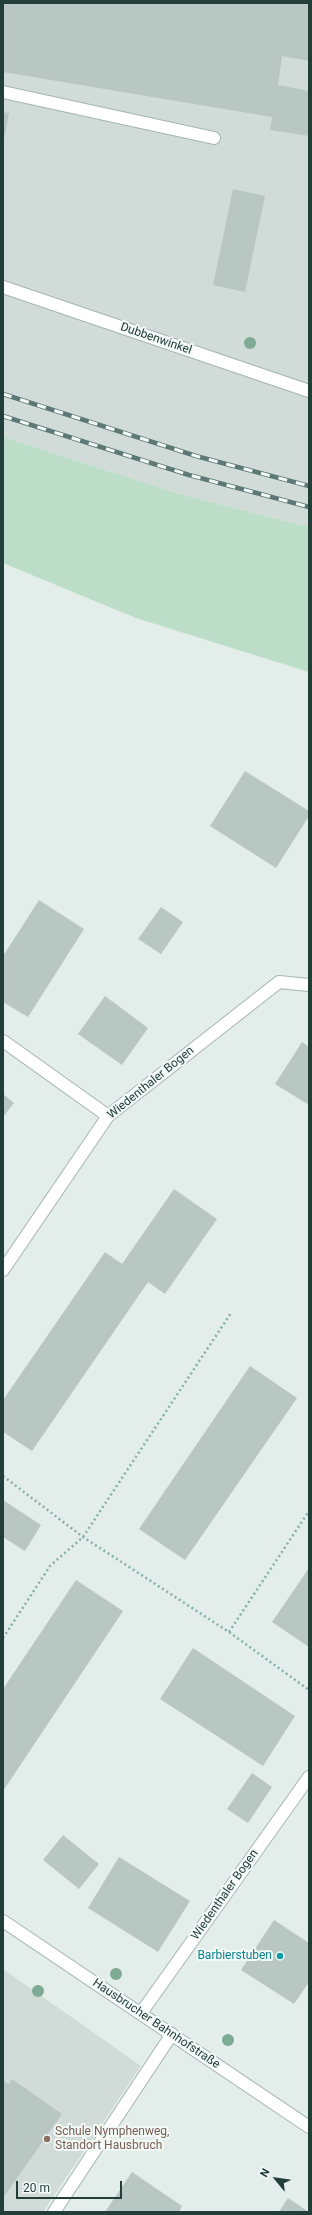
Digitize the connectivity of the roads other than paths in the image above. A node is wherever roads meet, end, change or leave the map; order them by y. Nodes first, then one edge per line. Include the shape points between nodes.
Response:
1 (3, 92) edge
2 (214, 138) dead end
3 (3, 287) edge
4 (309, 391) edge
5 (309, 985) edge
6 (3, 1041) edge
7 (108, 1116) junction
8 (3, 1270) edge
9 (309, 1777) edge
10 (3, 1921) edge
11 (140, 2013) junction
12 (172, 2034) junction
13 (309, 2127) edge
14 (54, 2212) edge

1 - 2 street
3 - 4 street, Dubbenwinkel
5 - 7 street, Wiedenthaler Bogen via 279,982
6 - 7 street
7 - 8 street, Wiedenthaler Bogen
9 - 11 street, Wiedenthaler Bogen
10 - 11 street, Hausbrucher Bahnhofstraße
11 - 12 street, Hausbrucher Bahnhofstraße
12 - 13 street, Hausbrucher Bahnhofstraße
12 - 14 street

